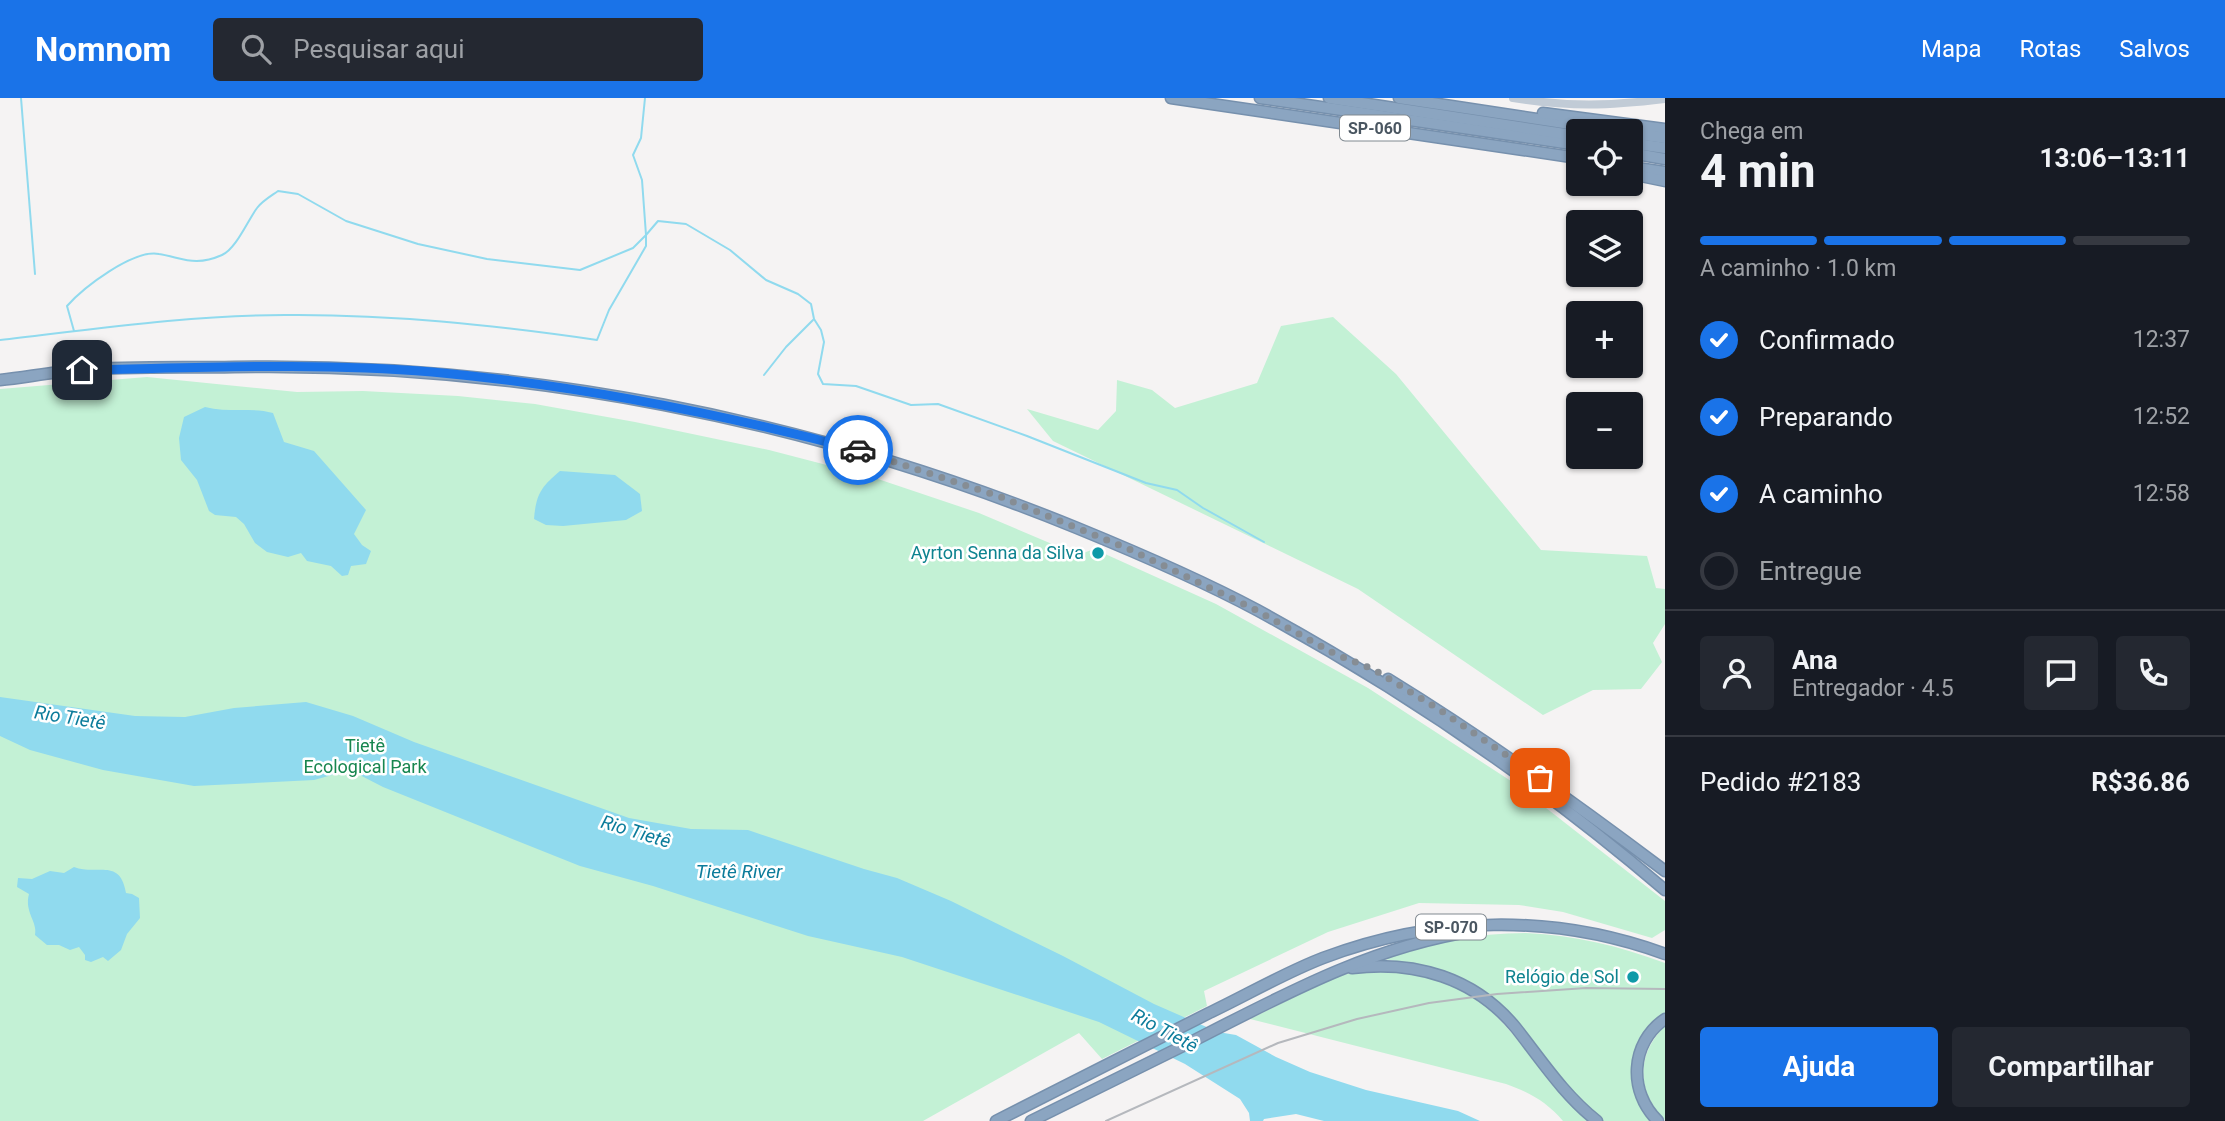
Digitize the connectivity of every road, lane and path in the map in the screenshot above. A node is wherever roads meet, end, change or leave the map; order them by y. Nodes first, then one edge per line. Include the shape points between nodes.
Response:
1 (1171, 98) edge
2 (1261, 98) edge
3 (1329, 98) edge
4 (1399, 98) edge
5 (1513, 98) edge
6 (1665, 99) edge
7 (1471, 109) junction
8 (1566, 123) edge
9 (1665, 129) edge
10 (1566, 134) edge
11 (1643, 135) edge
12 (1665, 138) edge
13 (1566, 143) edge
14 (1643, 145) edge
15 (1665, 148) edge
16 (1643, 155) edge
17 (1566, 156) edge
18 (1665, 159) edge
19 (1643, 169) edge
20 (1665, 172) edge
21 (1643, 176) edge
22 (1665, 181) edge
23 (0, 380) edge
24 (1335, 654) junction
25 (1665, 871) edge
26 (1665, 890) edge
27 (1511, 924) junction
28 (1665, 954) edge
29 (1339, 970) junction
30 (1665, 1019) edge
31 (996, 1121) edge
32 (1031, 1121) edge
33 (1597, 1121) edge
34 (1658, 1121) edge

1 - 17 highway, SP-060
2 - 13 highway, SP-060
3 - 10 highway, SP-060
4 - 7 highway, SP-060
5 - 6 main road via 1571,106
7 - 8 highway, SP-060
7 - 9 highway via 1500,108
11 - 12 highway
14 - 15 highway
16 - 18 highway
19 - 20 highway
21 - 22 highway
23 - 24 highway via 82,370 307,366 430,372 549,385 662,405 874,454 1001,497 1141,555
24 - 25 highway via 1373,669 1472,731
24 - 26 highway via 1503,763
27 - 28 highway, SP-070 via 1600,935
27 - 29 highway via 1420,942
27 - 31 highway, SP-070 via 1396,935 1322,958
29 - 32 highway
29 - 33 highway via 1401,966 1446,976 1471,989 1506,1017 1569,1096
30 - 34 highway via 1649,1035 1637,1064 1642,1098

